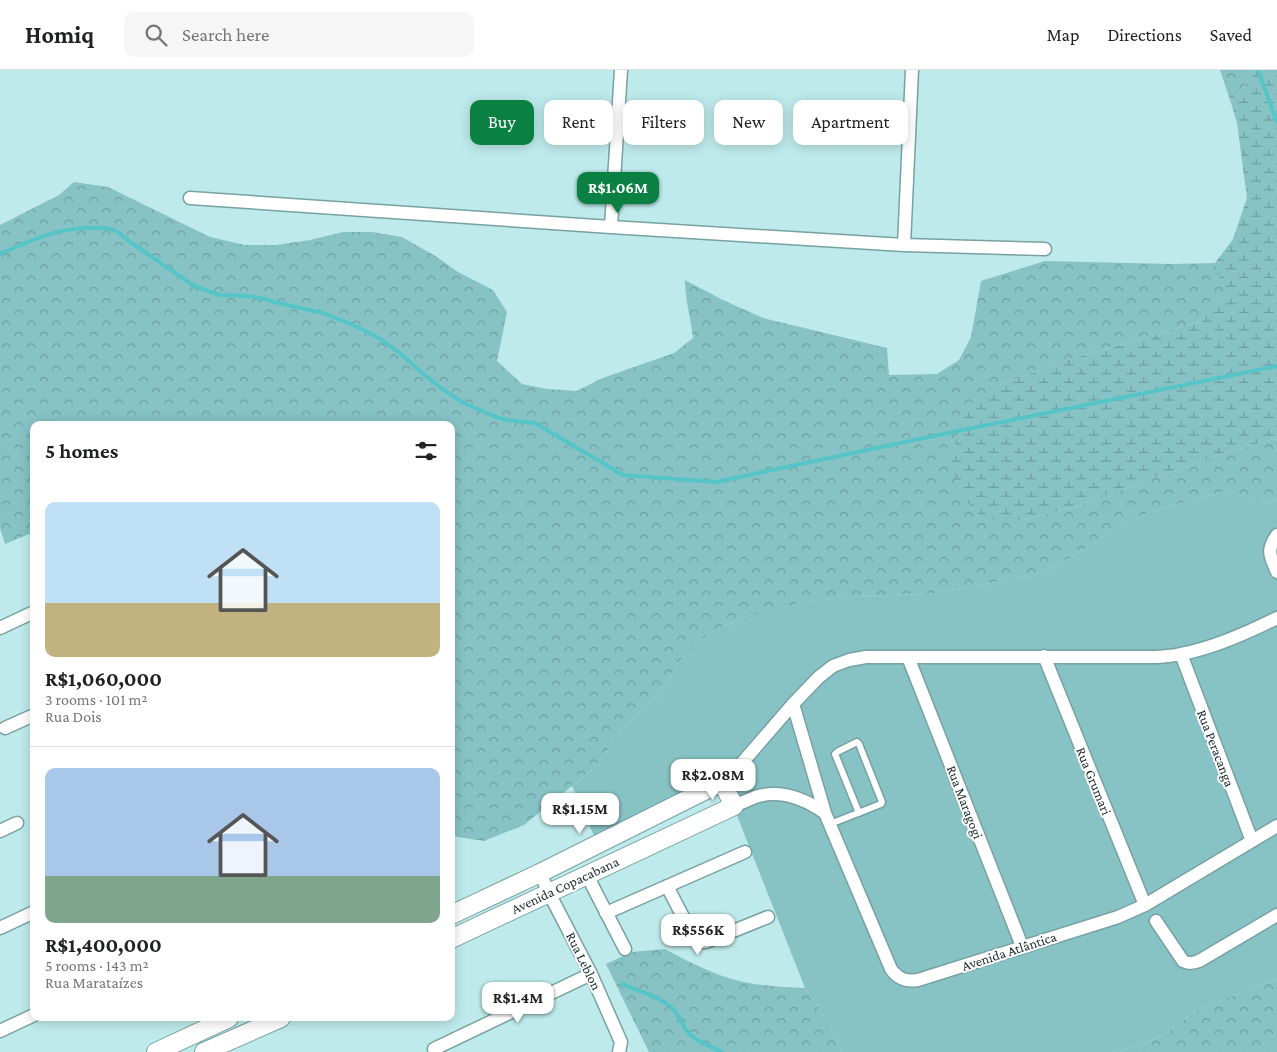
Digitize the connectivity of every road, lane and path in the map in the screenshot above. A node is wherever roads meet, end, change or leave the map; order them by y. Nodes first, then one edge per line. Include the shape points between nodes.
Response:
1 (621, 70) edge
2 (912, 70) edge
3 (190, 198) dead end
4 (611, 227) junction
5 (904, 246) junction
6 (1046, 249) dead end
7 (1277, 535) edge
8 (1277, 572) edge
9 (30, 614) edge
10 (1277, 618) edge
11 (0, 628) edge
12 (1181, 654) junction
13 (1044, 656) junction
14 (908, 657) junction
15 (793, 704) junction
16 (30, 717) edge
17 (5, 728) dead end
18 (722, 782) junction
19 (734, 806) junction
20 (859, 813) junction
21 (828, 819) junction
22 (17, 823) dead end
23 (1277, 826) edge
24 (0, 831) edge
25 (1252, 842) junction
26 (745, 852) dead end
27 (540, 872) junction
28 (588, 874) junction
29 (668, 886) junction
30 (549, 893) junction
31 (1145, 905) junction
32 (455, 913) edge
33 (606, 913) junction
34 (30, 914) edge
35 (1277, 914) edge
36 (768, 917) dead end
37 (1156, 921) dead end
38 (0, 928) edge
39 (455, 937) edge
40 (1022, 946) junction
41 (625, 949) dead end
42 (591, 974) junction
43 (30, 1017) edge
44 (222, 1021) edge
45 (275, 1021) edge
46 (204, 1029) junction
47 (0, 1032) edge
48 (434, 1049) dead end
49 (210, 1051) edge
50 (156, 1052) edge
51 (620, 1052) edge

1 - 4 street
2 - 5 street
3 - 4 street
4 - 5 street
5 - 6 street
7 - 8 street via 1269,554
9 - 11 street
10 - 12 street via 1208,647
12 - 13 street via 1157,657
12 - 25 street, Rua Peracanga
13 - 14 street
13 - 31 street, Rua Grumari
14 - 15 street via 849,660 833,666
14 - 40 street, Rua Maragogi
15 - 18 street
15 - 21 street, Avenida Atlântica
16 - 17 street
18 - 19 street
18 - 27 street, Avenida Copacabana
19 - 21 street via 756,797 792,796 811,803
19 - 28 street, Avenida Copacabana
20 - 20 lane via 882,802 857,742 836,754
20 - 21 lane
21 - 40 street, Avenida Atlântica via 891,969 899,978 911,982
22 - 24 street
23 - 25 street, Avenida Atlântica
25 - 31 street, Avenida Atlântica
26 - 29 street
27 - 30 street, Rua Leblon
27 - 32 street, Avenida Copacabana
28 - 30 street, Avenida Copacabana
28 - 33 street
29 - 33 street
29 - 36 street via 698,942 706,942
30 - 39 street, Avenida Copacabana
30 - 42 street, Rua Leblon
31 - 40 street, Avenida Atlântica via 1118,917
33 - 41 street
34 - 38 street
35 - 37 street via 1193,963 1183,961
42 - 48 street
42 - 51 street, Rua Leblon via 621,1042
43 - 47 street
44 - 46 street
45 - 49 street
46 - 49 street
46 - 50 street

